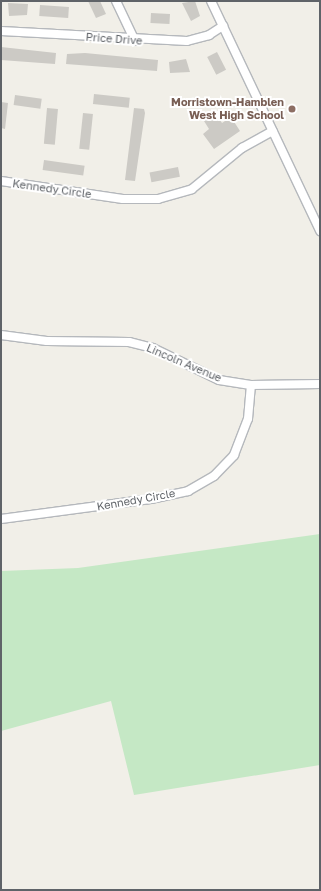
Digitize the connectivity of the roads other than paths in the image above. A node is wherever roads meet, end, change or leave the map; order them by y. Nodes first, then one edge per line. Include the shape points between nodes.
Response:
1 (116, 1) edge
2 (211, 1) edge
3 (223, 26) junction
4 (1, 31) edge
5 (135, 41) junction
6 (274, 130) junction
7 (1, 182) edge
8 (320, 231) edge
9 (1, 335) edge
10 (320, 384) edge
11 (251, 385) junction
12 (1, 519) edge

1 - 5 street
2 - 3 street
3 - 5 street, Price Drive via 209,35 187,41
3 - 6 street
4 - 5 street, Price Drive
6 - 7 street, Kennedy Circle via 242,148 192,189 158,199 123,198
6 - 8 street
9 - 11 street, Lincoln Avenue via 47,341 129,342 153,348 219,380
10 - 11 street, Lincoln Avenue
11 - 12 street, Kennedy Circle via 248,419 234,455 214,476 188,491 151,500

